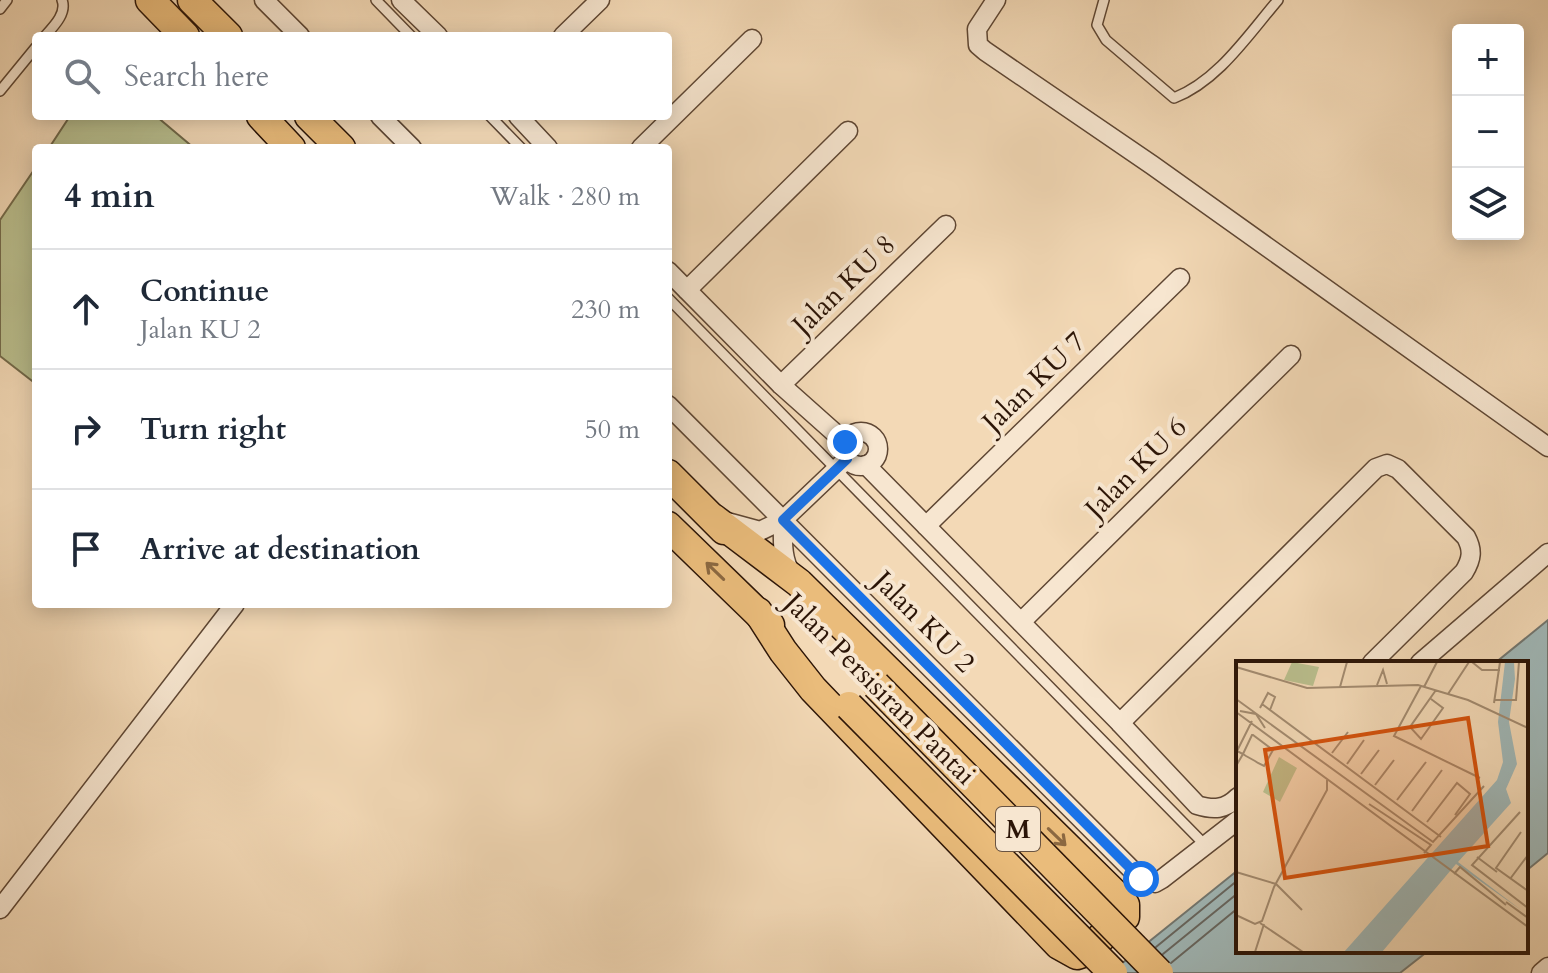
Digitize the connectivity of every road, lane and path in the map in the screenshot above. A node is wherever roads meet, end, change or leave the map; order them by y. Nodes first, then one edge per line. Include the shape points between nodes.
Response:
1 (7, 0) edge
2 (62, 0) edge
3 (150, 0) edge
4 (192, 0) edge
5 (264, 0) edge
6 (376, 0) edge
7 (600, 0) edge
8 (996, 0) edge
9 (1104, 0) edge
10 (1278, 0) edge
11 (406, 1) edge
12 (0, 9) edge
13 (48, 32) edge
14 (181, 32) edge
15 (224, 32) edge
16 (296, 32) edge
17 (407, 32) edge
18 (434, 32) edge
19 (567, 32) edge
20 (752, 39) dead end
21 (32, 52) edge
22 (0, 91) edge
23 (672, 118) edge
24 (265, 120) edge
25 (313, 120) edge
26 (384, 120) edge
27 (494, 120) edge
28 (522, 120) edge
29 (670, 120) edge
30 (848, 131) dead end
31 (287, 144) edge
32 (337, 144) edge
33 (408, 144) edge
34 (517, 144) edge
35 (544, 144) edge
36 (645, 144) edge
37 (946, 225) dead end
38 (672, 275) edge
39 (1180, 278) dead end
40 (687, 290) junction
41 (672, 302) edge
42 (1291, 355) dead end
43 (781, 385) junction
44 (672, 409) edge
45 (1548, 447) edge
46 (843, 457) junction
47 (866, 465) junction
48 (672, 478) edge
49 (713, 518) junction
50 (783, 520) junction
51 (926, 526) junction
52 (672, 530) edge
53 (1548, 553) edge
54 (799, 583) junction
55 (232, 608) edge
56 (758, 612) junction
57 (1021, 622) junction
58 (1374, 661) edge
59 (1422, 661) edge
60 (1120, 723) junction
61 (1236, 798) edge
62 (1236, 822) edge
63 (1207, 847) junction
64 (0, 909) edge
65 (1548, 967) edge
66 (1113, 973) edge
67 (1159, 973) edge
68 (1541, 973) edge

1 - 12 lane
2 - 13 lane via 62,12
3 - 14 main road
4 - 15 main road
5 - 16 street
6 - 17 lane
7 - 19 street
8 - 45 street via 977,29 978,45 985,51
9 - 10 lane via 1097,25 1106,40 1174,98 1207,80
11 - 18 street
20 - 23 street
21 - 22 lane
24 - 31 main road
25 - 32 main road
26 - 33 street
27 - 34 lane
28 - 35 street
29 - 36 street
30 - 40 street
37 - 43 street, Jalan KU 8
38 - 40 street
39 - 51 street, Jalan KU 7
40 - 43 street
41 - 46 lane
42 - 57 street, Jalan KU 6
43 - 46 street
44 - 50 street, Jalan KU 2
46 - 47 street
46 - 47 street via 858,432 874,437 877,453
46 - 50 street
46 - 63 lane
47 - 51 street
48 - 49 main road, Jalan Persisiran Pantai / M
49 - 50 street via 760,531
49 - 54 main road
49 - 67 main road, Jalan Persisiran Pantai / M, bridge
50 - 54 street via 783,552
50 - 63 street, Jalan KU 2 via 1141,879 1155,883
51 - 57 street
56 -> 52 main road, Jalan Persisiran Pantai / M
53 - 59 street
54 -> 56 main road via 1125,905 1125,917 1083,953 1059,945 813,689
55 - 64 street
56 - 66 main road, Jalan Persisiran Pantai / M, bridge
57 - 60 street
58 - 60 street via 1464,572 1471,547 1398,469 1387,464 1376,468
60 - 61 street via 1197,805 1220,808
62 - 63 street
65 - 68 street

